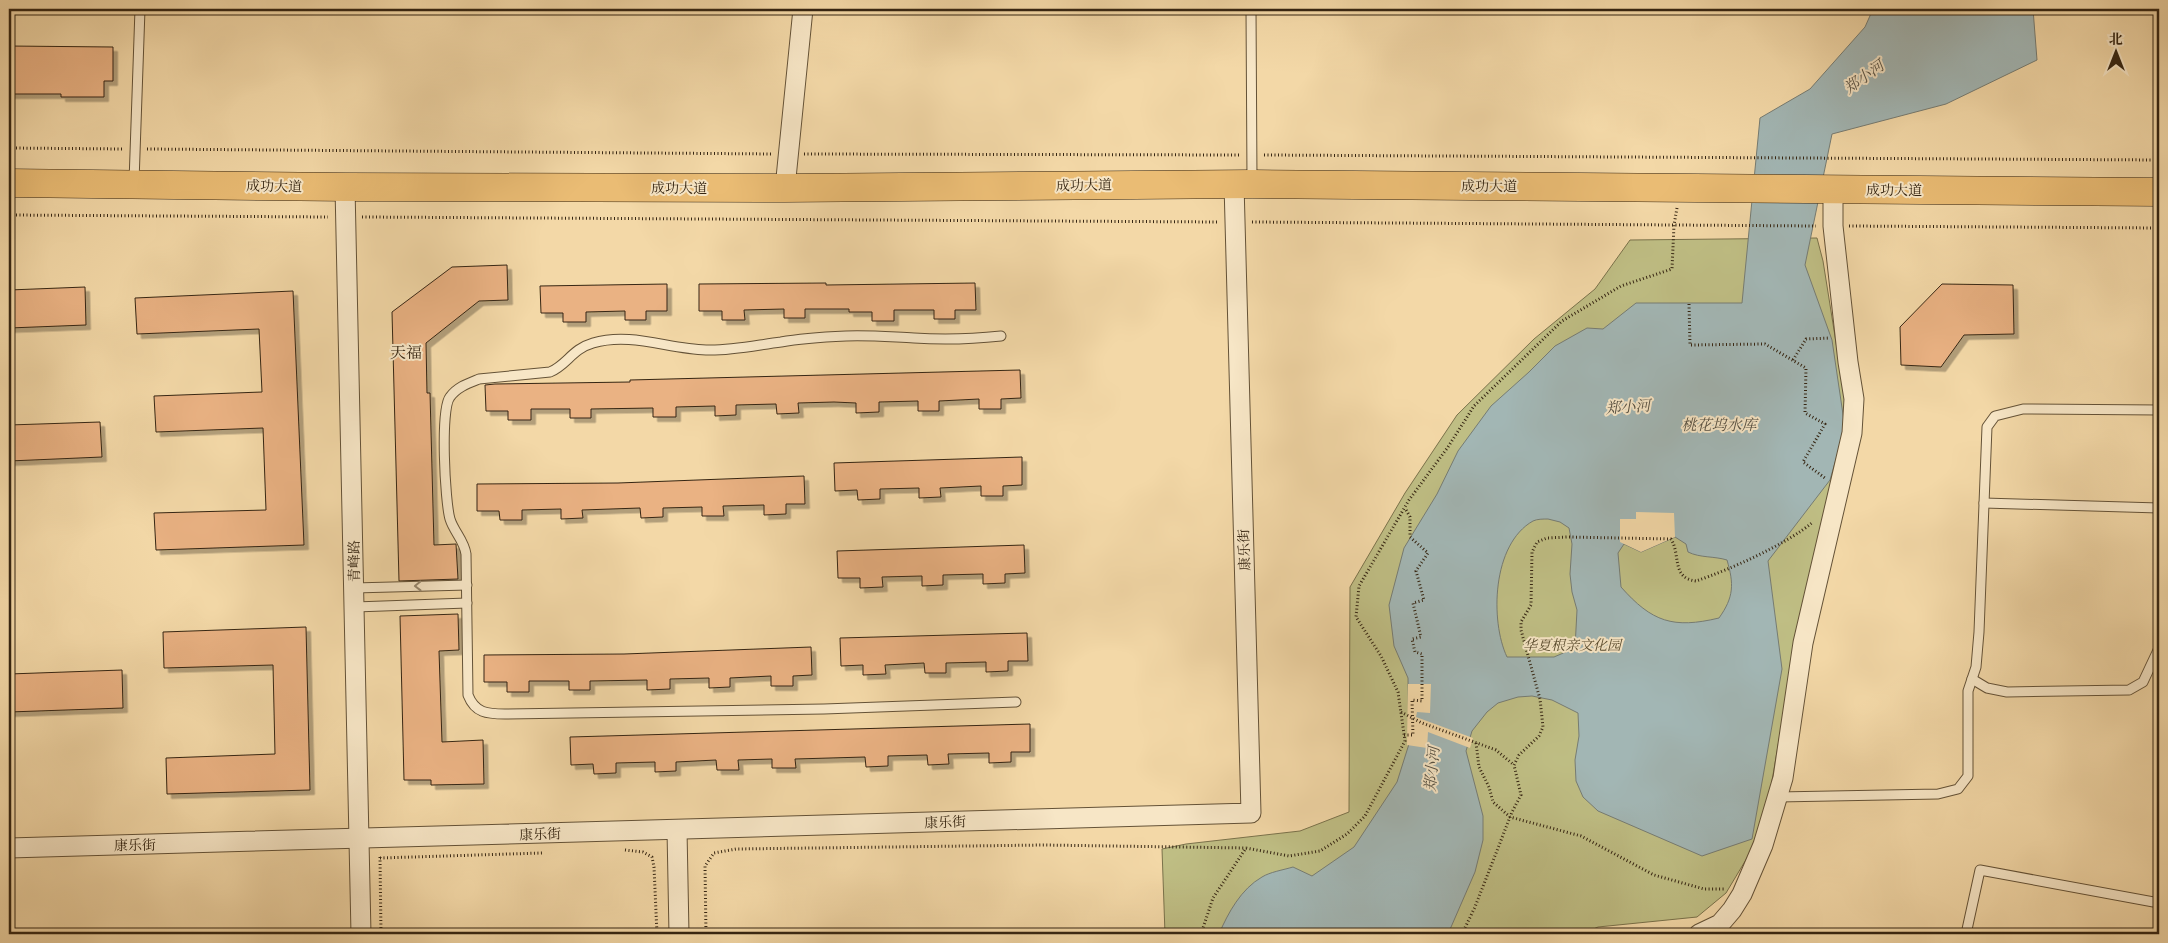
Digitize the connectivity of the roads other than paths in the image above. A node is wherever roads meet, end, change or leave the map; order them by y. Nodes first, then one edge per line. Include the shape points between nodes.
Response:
1 (140, 9) edge
2 (803, 9) edge
3 (1251, 9) edge
4 (9, 183) edge
5 (1243, 184) junction
6 (134, 185) junction
7 (345, 187) junction
8 (785, 188) junction
9 (1830, 190) junction
10 (2159, 192) edge
11 (1001, 336) dead end
12 (2159, 410) edge
13 (1984, 503) junction
14 (2159, 508) edge
15 (467, 585) junction
16 (354, 588) junction
17 (467, 603) junction
18 (355, 606) junction
19 (2159, 648) edge
20 (1972, 679) junction
21 (1016, 702) dead end
22 (1778, 796) junction
23 (677, 830) junction
24 (360, 839) junction
25 (9, 848) edge
26 (2159, 903) edge
27 (361, 934) edge
28 (679, 934) edge
29 (1699, 934) edge
30 (1966, 934) edge

1 - 6 lane
2 - 8 street
3 - 5 lane via 1252,155
4 - 6 main road, 成功大道
5 - 8 main road, 成功大道
5 - 9 main road, 成功大道
5 - 23 street, 康乐街 via 1235,222 1251,813
6 - 7 main road, 成功大道
7 - 8 main road, 成功大道
7 - 16 street, 青峰路
9 - 10 main road, 成功大道
9 - 22 street via 1830,226 1854,399 1852,433 1803,643 1784,778
11 - 15 lane via 845,336 708,350 683,349 647,341 611,340 581,347 550,372 468,383 449,397 445,412 447,502 450,520 465,546
12 - 13 lane via 2024,409 1995,416 1987,427
13 - 14 lane
13 - 20 lane via 1979,632
15 -> 16 lane
15 - 17 lane
16 - 18 street, 青峰路
17 - 18 lane
17 - 21 lane via 468,695 478,711 488,714
18 - 24 street, 青峰路
19 - 20 lane via 2143,682 2129,690 2007,692 1987,688
20 - 22 lane via 1968,691 1968,776 1958,789 1938,794
22 - 29 street via 1763,845 1732,910 1720,924
23 - 24 street, 康乐街
23 - 28 street
24 - 25 street, 康乐街
24 - 27 street, 青峰路
26 - 30 lane via 1980,870

